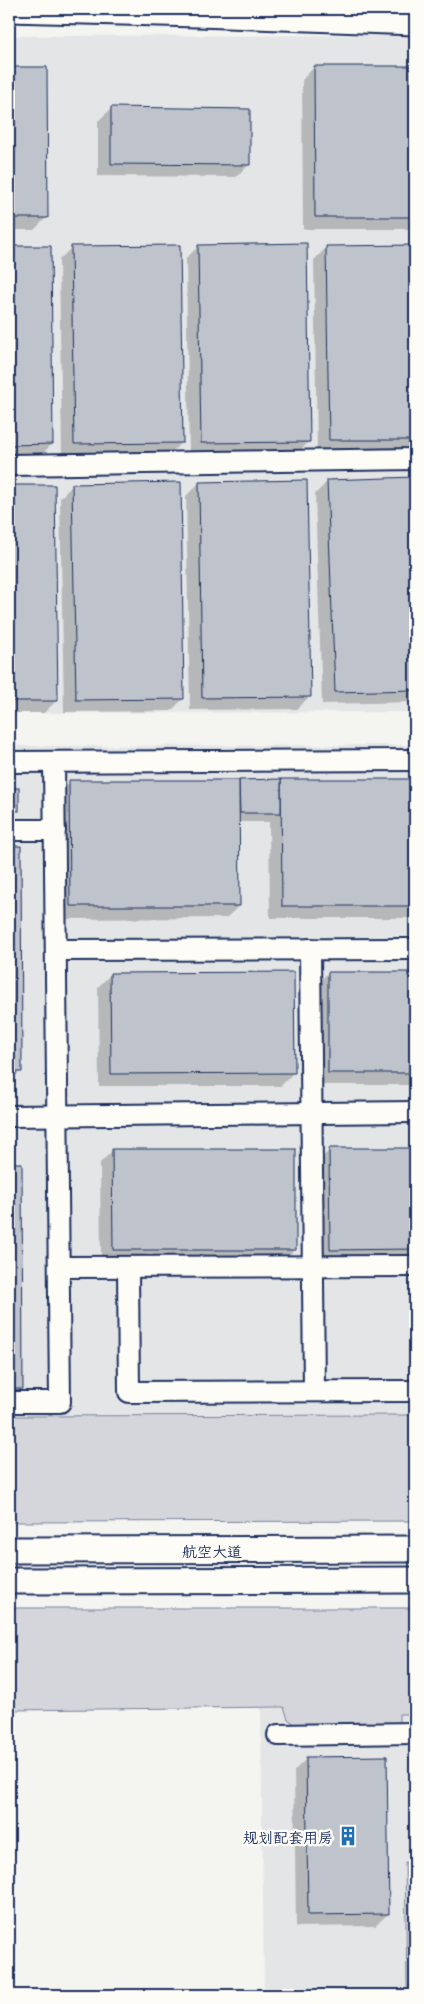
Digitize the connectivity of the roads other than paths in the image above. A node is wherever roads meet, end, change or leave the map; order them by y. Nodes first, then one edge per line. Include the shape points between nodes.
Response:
1 (9, 9) edge
2 (198, 11) edge
3 (415, 22) edge
4 (415, 459) edge
5 (9, 465) edge
6 (415, 760) edge
7 (9, 762) edge
8 (54, 762) junction
9 (9, 830) edge
10 (55, 830) junction
11 (310, 949) junction
12 (415, 949) edge
13 (56, 950) junction
14 (415, 1112) edge
15 (311, 1113) junction
16 (9, 1116) edge
17 (58, 1116) junction
18 (313, 1266) junction
19 (415, 1266) edge
20 (59, 1267) junction
21 (128, 1267) junction
22 (314, 1391) junction
23 (415, 1391) edge
24 (9, 1402) edge
25 (415, 1549) edge
26 (9, 1550) edge
27 (415, 1580) edge
28 (9, 1581) edge
29 (415, 1734) edge
30 (278, 1735) dead end

1 - 2 main road
2 - 3 main road
4 - 5 lane
6 - 8 lane
7 - 8 lane
8 - 10 lane
9 - 10 lane
10 - 13 lane
11 - 12 lane
11 - 13 lane
11 - 15 lane
13 - 17 lane
14 - 15 lane
15 - 17 lane
15 - 18 lane
16 - 17 lane
17 - 20 lane
18 - 19 lane
18 - 21 lane
18 - 22 lane
20 - 21 lane
20 - 24 lane via 60,1402
21 - 22 lane via 129,1392
22 - 23 lane
25 - 26 main road, 航空大道
27 - 28 main road, 航空大道
29 - 30 lane

